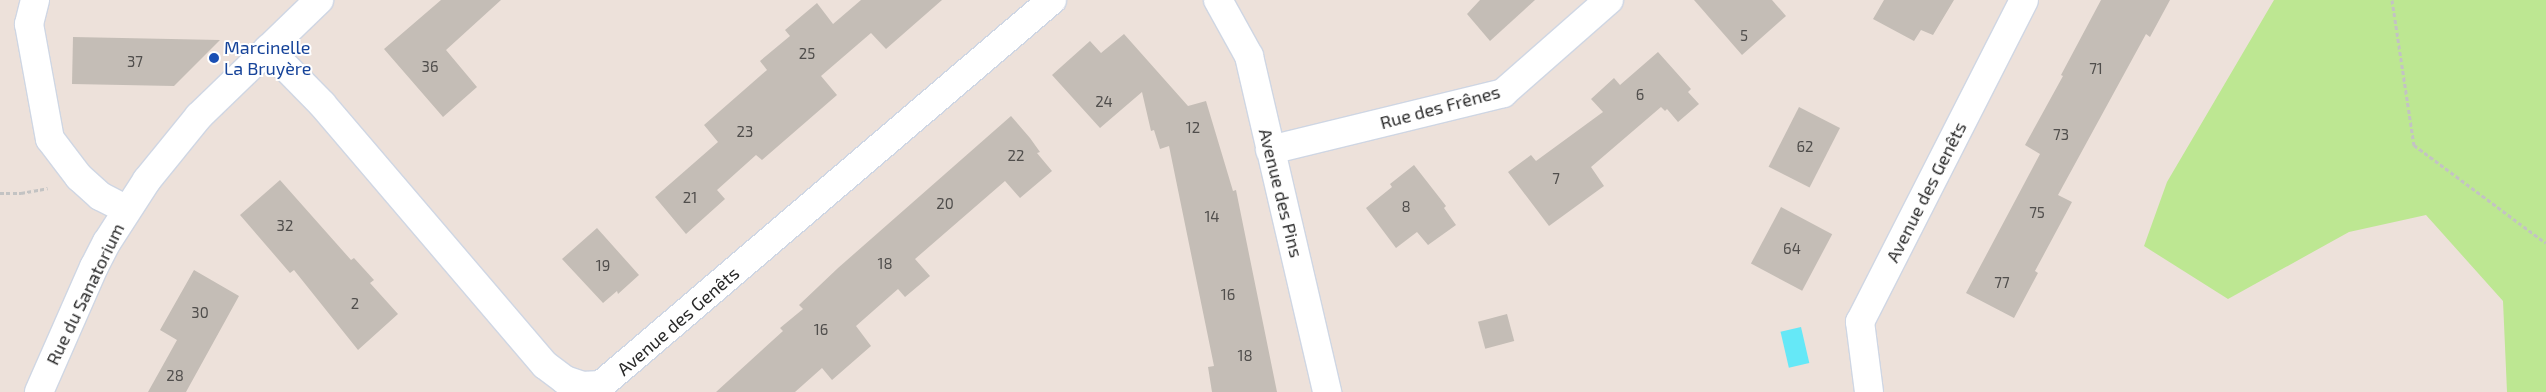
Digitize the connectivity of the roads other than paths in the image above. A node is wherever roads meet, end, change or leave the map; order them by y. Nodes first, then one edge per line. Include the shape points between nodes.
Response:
1 (35, 0) edge
2 (319, 0) edge
3 (1052, 0) edge
4 (1218, 0) edge
5 (1609, 0) edge
6 (2024, 0) edge
7 (268, 49) junction
8 (1270, 150) junction
9 (127, 210) junction
10 (38, 392) edge
11 (1326, 392) edge
12 (1869, 392) edge

1 - 9 street via 29,24 50,139 79,177 100,196
2 - 7 street, Rue du Sanatorium
3 - 7 street, Avenue des Genêts via 624,368 601,384 582,386 564,380 545,364 322,104
4 - 8 street, Avenue des Pins via 1249,56
5 - 8 street, Rue des Frênes via 1503,93
6 - 12 street, Avenue des Genêts via 1860,322
7 - 9 street, Rue du Sanatorium via 184,132
8 - 11 street, Avenue des Pins
9 - 10 street, Rue du Sanatorium via 94,266

